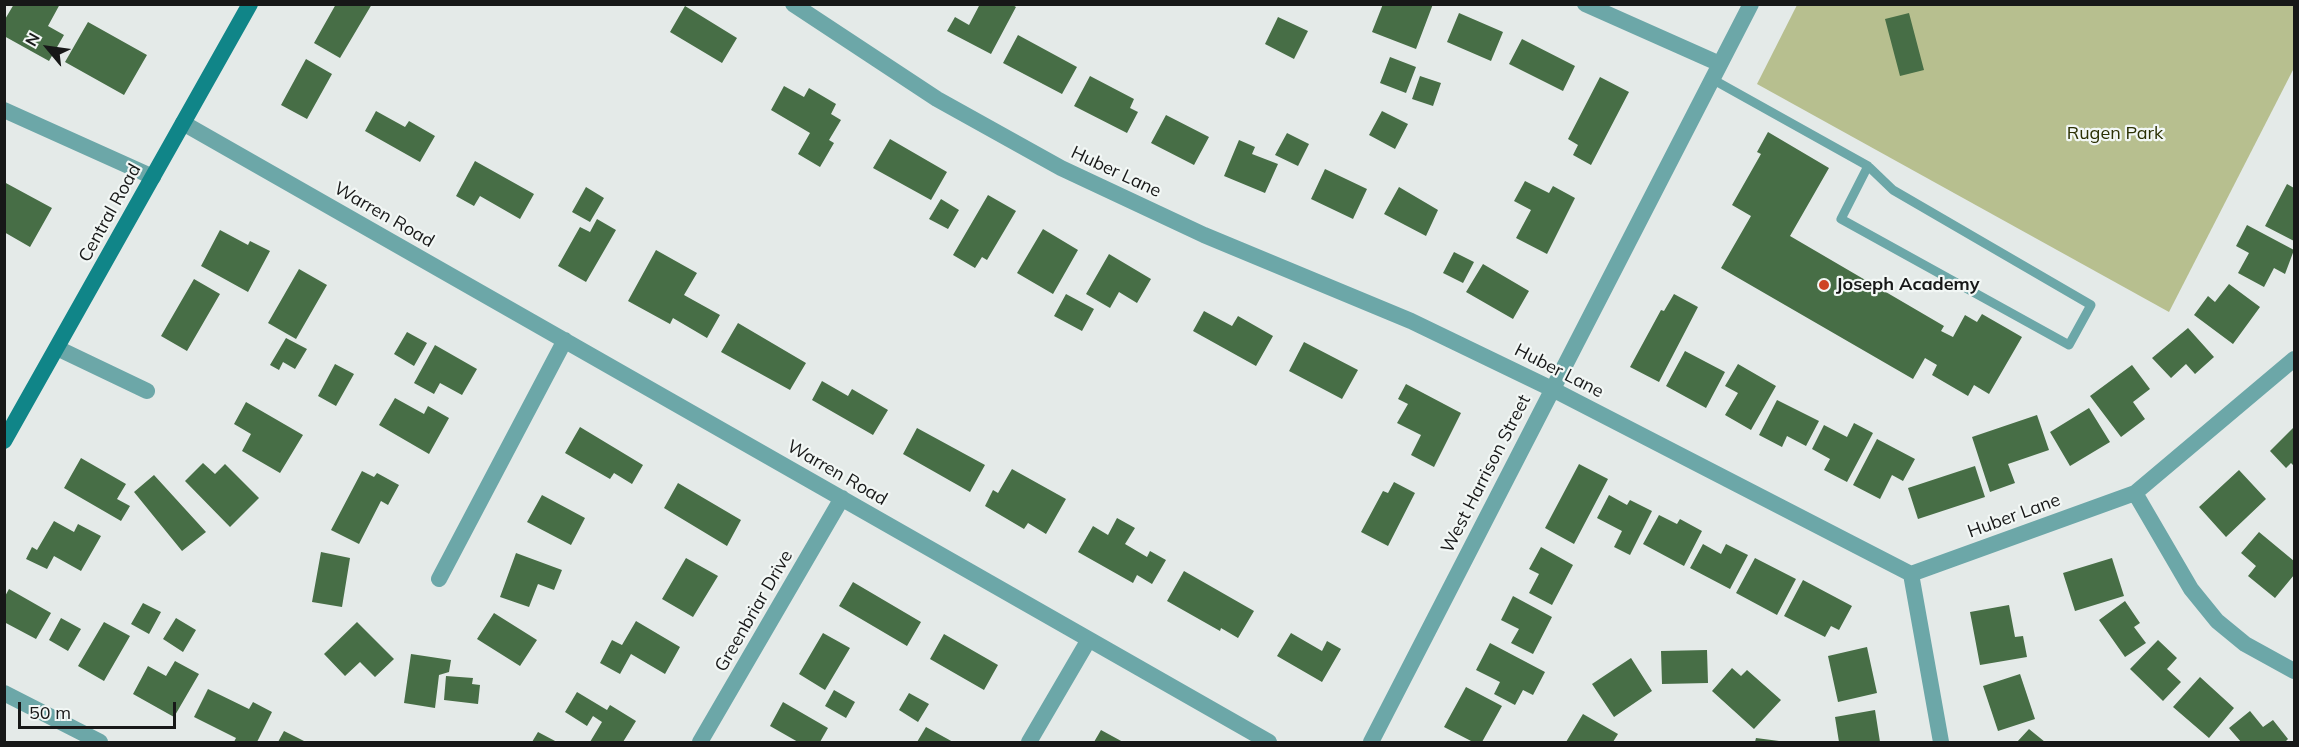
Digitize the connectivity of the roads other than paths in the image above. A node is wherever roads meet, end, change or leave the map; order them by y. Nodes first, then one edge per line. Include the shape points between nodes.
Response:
1 (250, 4) edge
2 (793, 4) edge
3 (1585, 4) edge
4 (1751, 4) edge
5 (1716, 72) junction
6 (4, 110) edge
7 (183, 123) junction
8 (1868, 166) junction
9 (153, 177) junction
10 (565, 340) junction
11 (57, 348) junction
12 (2295, 359) edge
13 (1552, 389) junction
14 (147, 391) dead end
15 (4, 441) edge
16 (2135, 493) junction
17 (842, 498) junction
18 (1911, 574) junction
19 (439, 579) dead end
20 (1088, 641) junction
21 (2295, 671) edge
22 (4, 693) edge
23 (100, 742) edge
24 (700, 742) edge
25 (1029, 742) edge
26 (1269, 742) edge
27 (1371, 742) edge
28 (1941, 742) edge

1 - 7 main road, Central Road
2 - 13 street, Huber Lane via 937,99 1061,168 1204,235 1411,321
3 - 5 street
4 - 5 street, West Harrison Street
5 - 8 lane
5 - 13 street, West Harrison Street
6 - 9 street
7 - 9 main road, Central Road
7 - 10 street, Warren Road
8 - 8 lane via 1841,219 2069,345 2091,305 1893,190
9 - 11 main road, Central Road
10 - 17 street, Warren Road
10 - 19 street
11 - 14 street
11 - 15 main road, Central Road
12 - 16 street, Huber Lane
13 - 18 street, Huber Lane
13 - 27 street, West Harrison Street
16 - 18 street, Huber Lane
16 - 21 street via 2191,589 2217,621 2246,644
17 - 20 street, Warren Road
17 - 24 street, Greenbriar Drive
18 - 28 street
20 - 25 street
20 - 26 street, Warren Road
22 - 23 street

